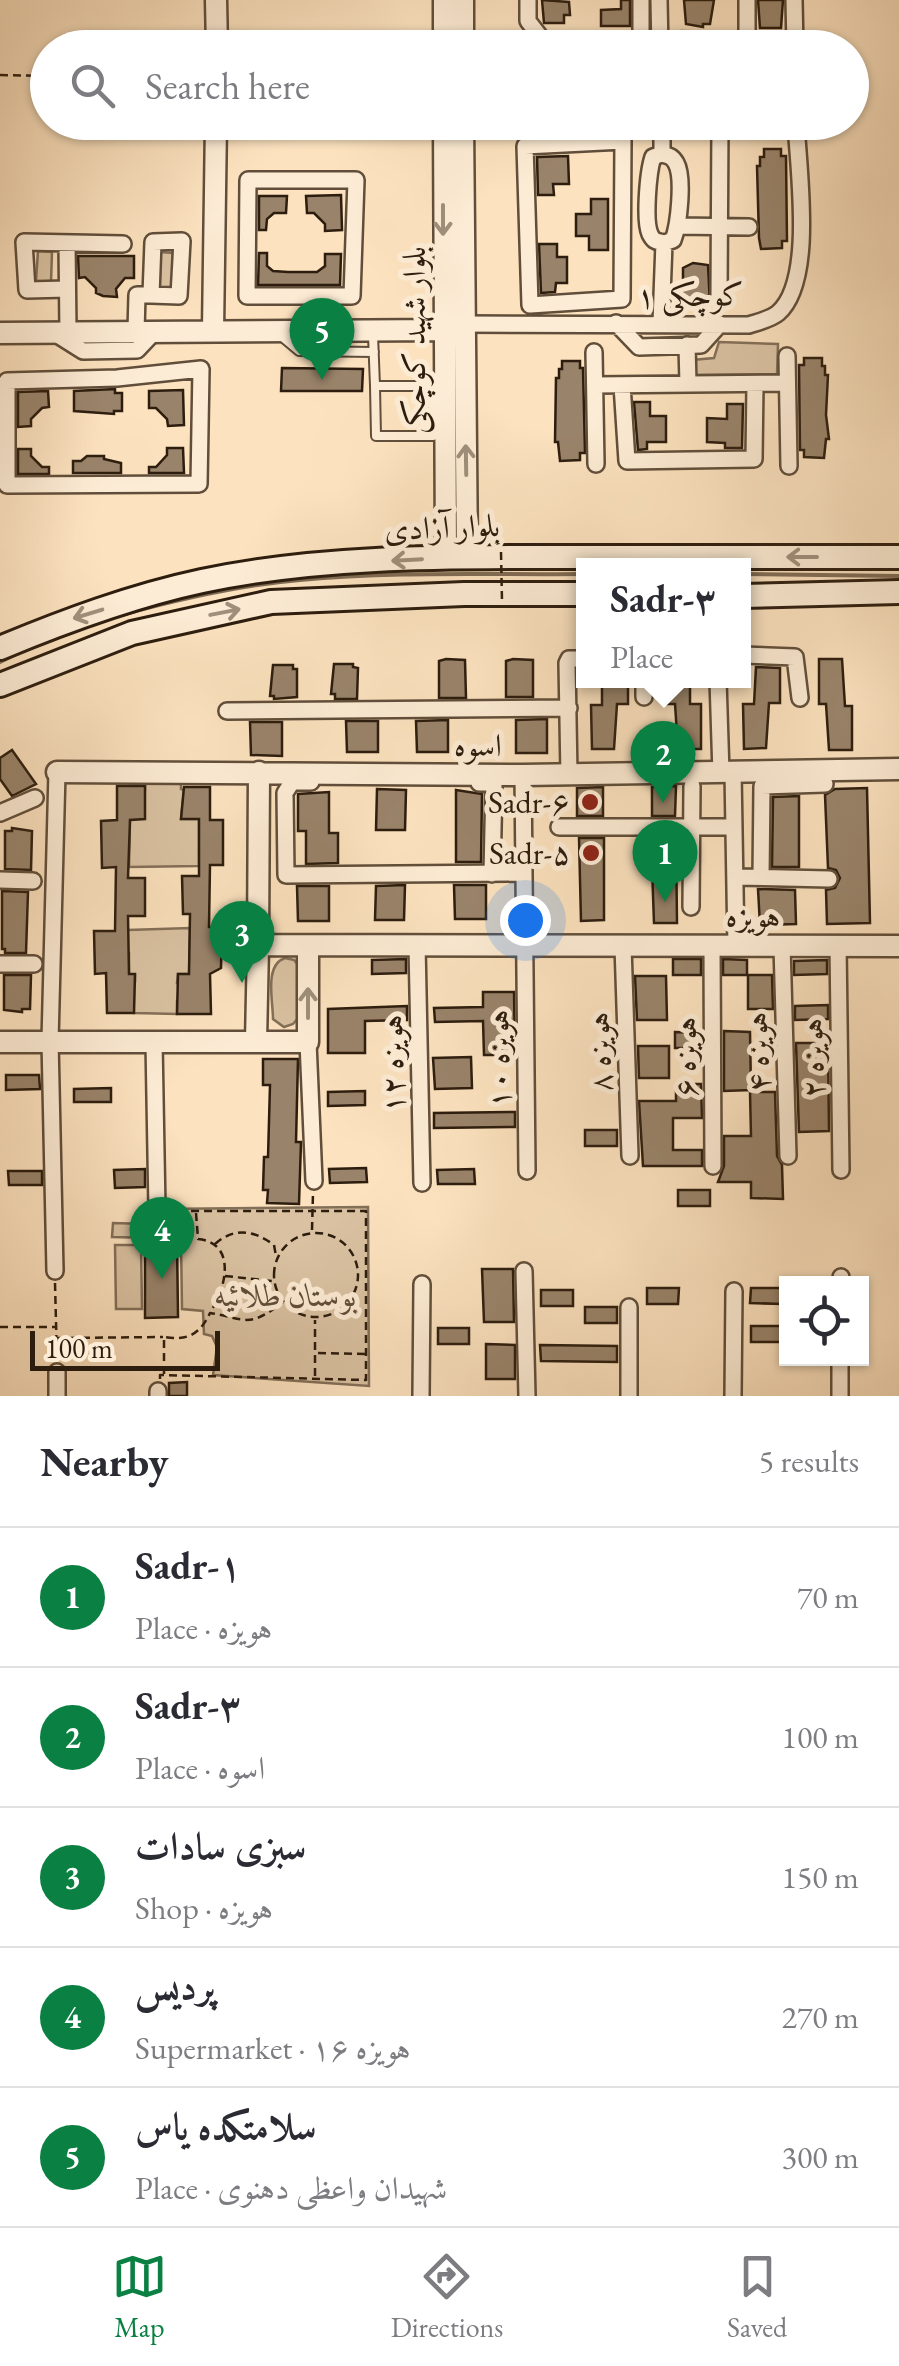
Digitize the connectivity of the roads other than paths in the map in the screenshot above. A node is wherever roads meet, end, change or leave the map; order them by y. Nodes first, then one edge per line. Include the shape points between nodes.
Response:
1 (216, 0) edge
2 (444, 0) edge
3 (462, 0) edge
4 (528, 0) edge
5 (642, 0) edge
6 (659, 0) edge
7 (747, 0) edge
8 (794, 0) edge
9 (217, 30) edge
10 (451, 30) edge
11 (455, 30) edge
12 (535, 30) edge
13 (641, 30) edge
14 (660, 30) edge
15 (746, 30) edge
16 (794, 30) edge
17 (216, 140) edge
18 (445, 140) edge
19 (462, 140) edge
20 (662, 140) edge
21 (720, 140) edge
22 (797, 140) edge
23 (662, 154) junction
24 (648, 194) junction
25 (623, 196) junction
26 (678, 226) junction
27 (718, 227) junction
28 (748, 227) dead end
29 (68, 243) junction
30 (664, 243) junction
31 (123, 244) dead end
32 (214, 248) junction
33 (248, 248) junction
34 (67, 289) junction
35 (152, 295) dead end
36 (719, 298) dead end
37 (616, 323) junction
38 (661, 323) junction
39 (720, 324) junction
40 (454, 327) junction
41 (213, 330) junction
42 (274, 330) junction
43 (373, 330) junction
44 (145, 331) junction
45 (0, 332) edge
46 (60, 332) junction
47 (687, 345) junction
48 (115, 350) junction
49 (374, 352) junction
50 (594, 352) dead end
51 (787, 356) dead end
52 (117, 378) junction
53 (787, 383) junction
54 (688, 384) junction
55 (755, 384) junction
56 (594, 385) junction
57 (622, 385) junction
58 (375, 386) junction
59 (439, 386) junction
60 (596, 464) dead end
61 (788, 466) dead end
62 (456, 524) junction
63 (457, 557) junction
64 (899, 557) edge
65 (899, 592) edge
66 (576, 594) edge
67 (751, 596) edge
68 (0, 648) edge
69 (751, 655) edge
70 (576, 659) edge
71 (0, 685) edge
72 (719, 688) edge
73 (800, 698) dead end
74 (569, 708) junction
75 (226, 711) dead end
76 (899, 769) edge
77 (57, 772) joint
78 (259, 772) junction
79 (727, 773) junction
80 (569, 774) junction
81 (523, 775) junction
82 (825, 784) dead end
83 (692, 786) dead end
84 (35, 798) dead end
85 (0, 813) edge
86 (692, 827) junction
87 (734, 827) junction
88 (559, 828) dead end
89 (523, 873) junction
90 (492, 874) junction
91 (735, 877) junction
92 (762, 877) junction
93 (829, 879) dead end
94 (0, 880) edge
95 (33, 880) dead end
96 (691, 907) dead end
97 (253, 931) junction
98 (523, 944) junction
99 (417, 945) junction
100 (838, 945) junction
101 (308, 946) junction
102 (624, 946) junction
103 (712, 946) junction
104 (782, 946) junction
105 (899, 946) edge
106 (736, 947) junction
107 (0, 964) edge
108 (34, 964) dead end
109 (50, 1041) junction
110 (0, 1042) edge
111 (154, 1042) junction
112 (256, 1042) junction
113 (308, 1042) junction
114 (630, 1156) dead end
115 (788, 1156) dead end
116 (713, 1166) dead end
117 (841, 1170) dead end
118 (527, 1172) dead end
119 (314, 1181) road end
120 (422, 1183) dead end
121 (157, 1210) road end
122 (524, 1271) dead end
123 (55, 1272) road end
124 (422, 1284) dead end
125 (734, 1291) dead end
126 (629, 1307) dead end
127 (840, 1366) edge
128 (56, 1372) road end
129 (57, 1396) edge
130 (421, 1396) edge
131 (527, 1396) edge
132 (629, 1396) edge
133 (733, 1396) edge
134 (840, 1396) edge

1 - 9 street
2 - 10 street
3 - 11 street
4 - 12 street
5 - 13 street
6 - 14 street
7 - 15 street
8 - 16 street
17 - 32 street
18 -> 40 street, بلوار شهید کوچکی
19 - 40 street, بلوار شهید کوچکی
20 - 23 street
21 - 27 street
22 - 39 street, کوچکی ۱ via 800,260 792,294 777,315 750,325
23 - 24 street via 648,170
23 - 26 street via 678,166
24 - 25 street
24 - 30 street via 648,231
25 - 25 street via 624,141 526,146 530,305 622,299
26 - 27 street
26 - 30 street via 673,240
27 - 28 street
27 - 36 street
29 - 31 street
29 - 34 street
29 - 34 street via 24,242 27,290
30 - 38 street
32 - 33 street
32 - 41 street
33 - 33 street via 248,180 356,180 352,296 247,296
34 - 46 street
35 - 44 street via 137,295
37 - 38 street, کوچکی ۱
37 - 40 street, کوچکی ۱
37 - 47 street via 638,347
38 - 39 street, کوچکی ۱
39 - 47 street via 701,344
40 - 43 street
40 - 59 street, بلوار شهید کوچکی
62 -> 40 street, بلوار شهید کوچکی
41 - 42 street
41 - 44 street
42 - 43 street
42 - 49 lane via 299,351
43 - 49 lane
44 - 46 street
44 - 48 street via 137,350
45 - 46 street
46 - 48 street via 83,351
47 - 54 street
48 - 52 street
49 - 58 lane
50 - 56 street
51 - 53 street
52 - 52 street via 8,381 7,486 199,484 201,369
53 - 55 street
53 - 61 street
54 - 55 street
54 - 57 street
55 - 57 street via 754,459 627,461
56 - 57 street
56 - 60 street
58 - 59 lane
58 - 59 lane via 376,436 433,436
59 - 62 street, بلوار شهید کوچکی
62 - 63 street, بلوار شهید کوچکی
64 -> 63 main road, بلوار آزادی
63 -> 68 main road, بلوار آزادی via 304,566 200,582 70,619
65 - 67 main road
71 -> 66 main road via 132,633 272,602
69 - 73 street via 795,657
70 - 74 street via 567,663
72 - 79 street
74 - 75 street
74 - 80 street
76 - 79 street, اسوه
77 - 78 street, اسوه
77 - 109 street
78 - 81 street, اسوه
78 - 97 street
79 - 80 street, اسوه
79 - 87 street
80 - 81 street, اسوه
81 - 89 street, هویزه ۱۰
82 - 92 street via 762,786
83 - 86 street
84 - 85 street
86 - 87 street
86 - 88 street
86 - 96 street
87 - 91 street
89 - 90 street
89 - 98 street, هویزه ۱۰
90 - 90 street via 494,783 292,782 284,793 286,875
91 - 92 street
91 - 106 street
92 - 93 street
94 - 95 street
97 - 101 street, هویزه
97 - 112 street
98 - 99 street, هویزه
98 - 102 street, هویزه
98 - 118 street, هویزه ۱۰
99 - 101 street, هویزه
99 - 120 street, هویزه ۱۲
100 - 104 street, هویزه
100 - 105 street, هویزه
100 - 117 street, هویزه ۲
113 -> 101 street
102 - 103 street, هویزه
102 - 114 street, هویزه ۸
103 - 106 street, هویزه
103 - 116 street, هویزه ۶
104 - 106 street, هویزه
104 - 115 street, هویزه ۴
107 - 108 street
109 - 110 street
109 - 111 street
109 - 123 street
111 - 112 street
111 - 121 street
112 - 113 street
113 - 119 street
122 - 131 street
124 - 130 street
125 - 133 street
126 - 132 street
127 - 134 street
128 - 129 street

